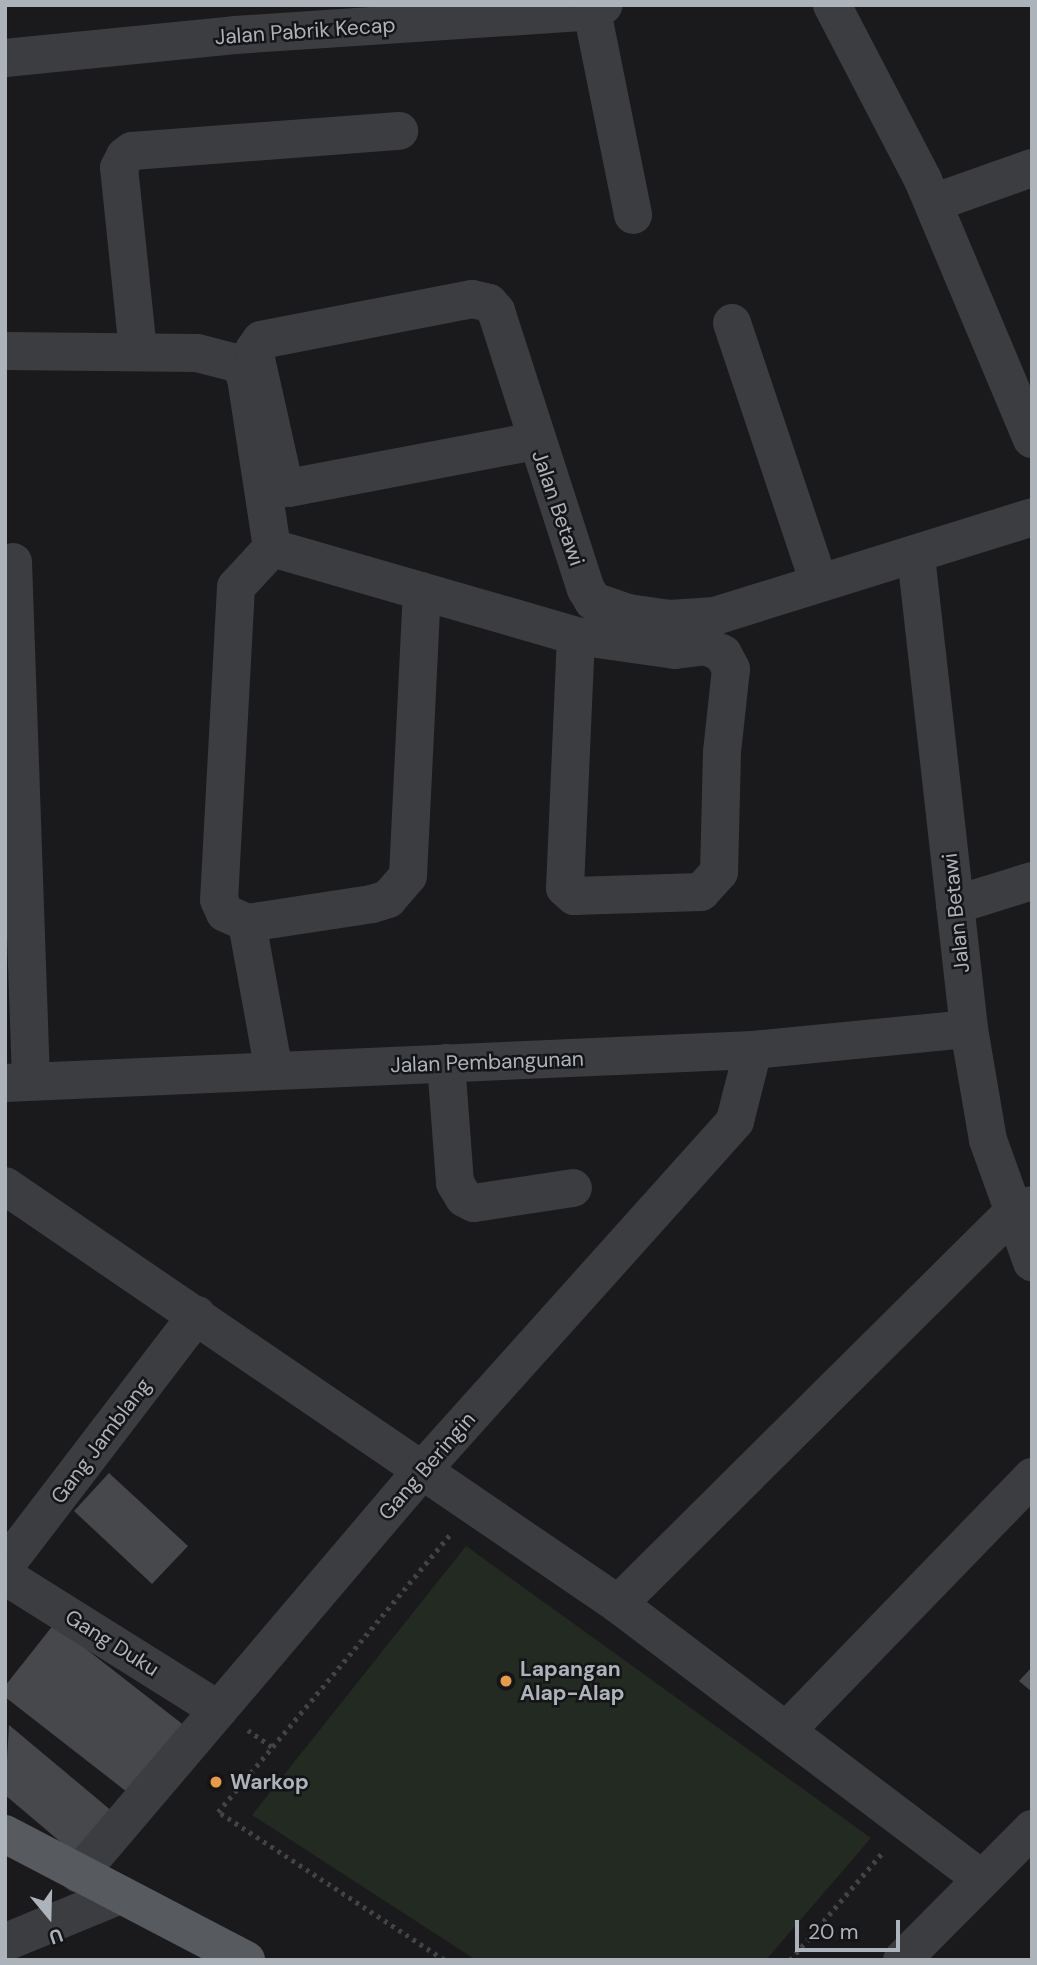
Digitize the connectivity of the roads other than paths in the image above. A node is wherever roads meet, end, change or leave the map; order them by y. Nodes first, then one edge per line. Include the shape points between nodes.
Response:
1 (832, 5) edge
2 (598, 8) edge
3 (233, 20) edge
4 (5, 58) edge
5 (399, 131) dead end
6 (1032, 168) edge
7 (933, 203) junction
8 (633, 215) dead end
9 (732, 323) dead end
10 (5, 351) edge
11 (138, 351) junction
12 (1032, 439) edge
13 (535, 441) junction
14 (1032, 517) edge
15 (272, 548) junction
16 (916, 556) junction
17 (13, 562) dead end
18 (819, 583) junction
19 (422, 591) junction
20 (576, 636) junction
21 (1032, 881) edge
22 (955, 905) junction
23 (247, 923) junction
24 (969, 1029) junction
25 (753, 1050) junction
26 (446, 1063) junction
27 (274, 1071) junction
28 (18, 1082) edge
29 (5, 1186) edge
30 (573, 1188) dead end
31 (1023, 1208) edge
32 (1032, 1262) edge
33 (197, 1315) junction
34 (425, 1468) junction
35 (1032, 1477) edge
36 (5, 1566) edge
37 (5, 1576) edge
38 (618, 1604) junction
39 (219, 1710) junction
40 (786, 1731) junction
41 (1032, 1829) edge
42 (5, 1834) edge
43 (79, 1874) junction
44 (981, 1879) junction
45 (120, 1895) junction
46 (6, 1942) edge
47 (246, 1960) edge
48 (902, 1960) edge

1 - 7 street
2 - 3 street, Jalan Pabrik Kecap
2 - 8 street
3 - 4 street, Jalan Pabrik Kecap
5 - 11 street via 132,151 125,156 119,168
6 - 7 street
7 - 12 street
9 - 18 street
10 - 11 street
11 - 15 street via 197,353 240,364 246,377
13 - 13 street, Jalan Betawi via 496,311 489,303 472,299 261,341 255,357 284,484 295,489
13 - 18 street, Jalan Betawi via 586,589 602,606 669,619 715,616
14 - 16 street, Jalan Betawi
15 - 19 street
15 - 23 street via 236,587 219,900 225,914
16 - 18 street, Jalan Betawi
16 - 22 street, Jalan Betawi
17 - 28 street
19 - 20 street
19 - 23 street via 408,876 388,898 372,904
20 - 20 street via 675,650 706,646 723,654 728,662 719,872 701,891 574,896 565,888
21 - 22 street
22 - 24 street, Jalan Betawi
23 - 27 street
24 - 25 street, Jalan Pembangunan
24 - 31 street, Jalan Betawi via 988,1140
25 - 26 street, Jalan Pembangunan
25 - 34 street, Gang Beringin via 735,1121
26 - 27 street, Jalan Pembangunan
26 - 30 street via 455,1183 464,1198 474,1203
27 - 28 street, Jalan Pembangunan
29 - 33 street
31 - 32 street, Jalan Betawi
31 - 38 street
33 - 34 street
33 - 36 street, Gang Jamblang
34 - 38 street
34 - 39 street, Gang Beringin
35 - 40 street
37 - 39 street, Gang Duku
38 - 40 street
39 - 43 street, Gang Beringin
40 - 44 street
41 - 44 street
42 - 43 main road
43 - 45 main road
44 - 48 street
45 - 46 street
45 - 47 main road

